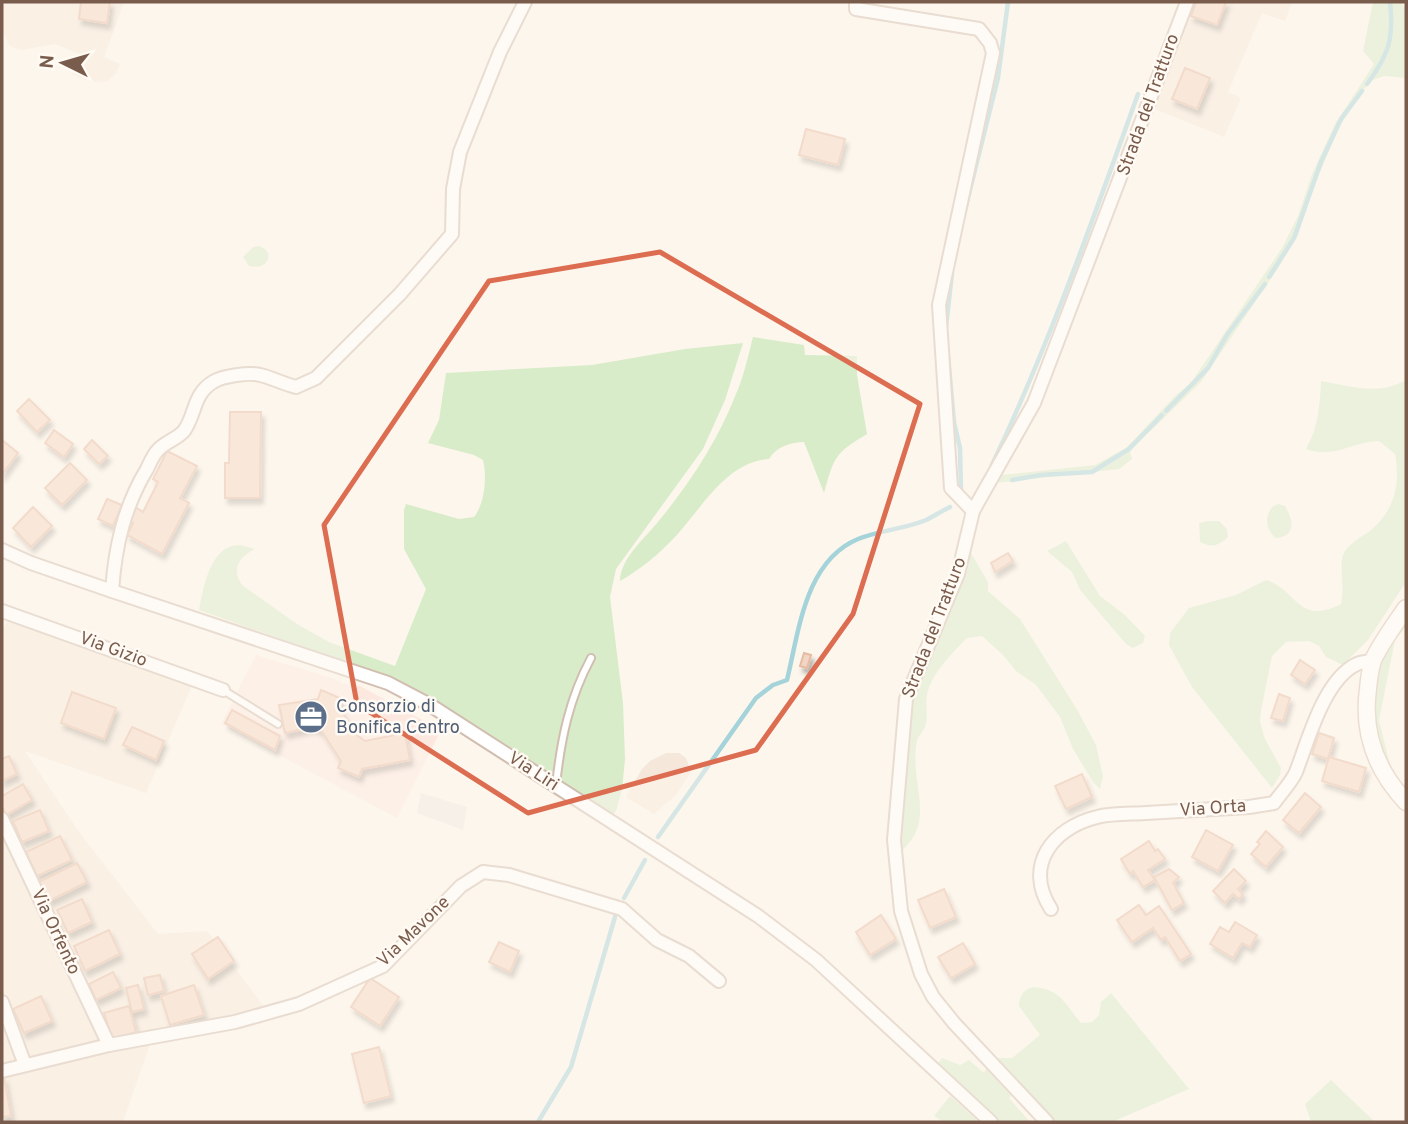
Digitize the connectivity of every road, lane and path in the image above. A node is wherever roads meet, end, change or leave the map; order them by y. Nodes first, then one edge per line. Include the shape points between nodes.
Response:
1 (525, 2) edge
2 (856, 2) edge
3 (1187, 2) edge
4 (974, 511) junction
5 (2, 550) edge
6 (112, 592) junction
7 (1406, 608) edge
8 (2, 611) edge
9 (591, 658) dead end
10 (1373, 661) junction
11 (223, 690) joint
12 (278, 724) dead end
13 (555, 787) junction
14 (1406, 802) edge
15 (2, 819) edge
16 (1051, 909) dead end
17 (719, 981) dead end
18 (2, 1002) edge
19 (109, 1045) junction
20 (25, 1065) junction
21 (2, 1071) edge
22 (991, 1122) edge
23 (1047, 1122) edge

1 - 6 street via 460,152 452,234 316,378 296,387 260,374 226,377 202,391 182,433 158,450 137,485 122,523
2 - 4 street via 856,9 979,29 993,53 939,305 951,488
3 - 4 street, Strada del Tratturo via 1034,403
4 - 23 street, Strada del Tratturo via 958,575 906,699 894,840 901,911 933,997
5 - 6 street, Via Liri
6 - 13 street, Via Liri via 388,683 430,705
7 - 10 main road
8 - 11 street, Via Gizio
9 - 13 lane via 563,729
10 - 14 main road via 1366,719 1371,745 1379,766
10 - 16 street, Via Orta via 1357,664 1330,692 1295,775 1274,803 1098,816 1069,828 1045,852 1041,866 1041,884
11 - 12 lane
13 - 22 street, Via Liri via 758,916 817,960
15 - 19 street, Via Orfento
17 - 19 street, Via Mavone via 689,956 657,940 622,908 484,872 461,886 383,966 299,1004
18 - 20 street
19 - 20 street, Via Mavone
20 - 21 street, Via Mavone

